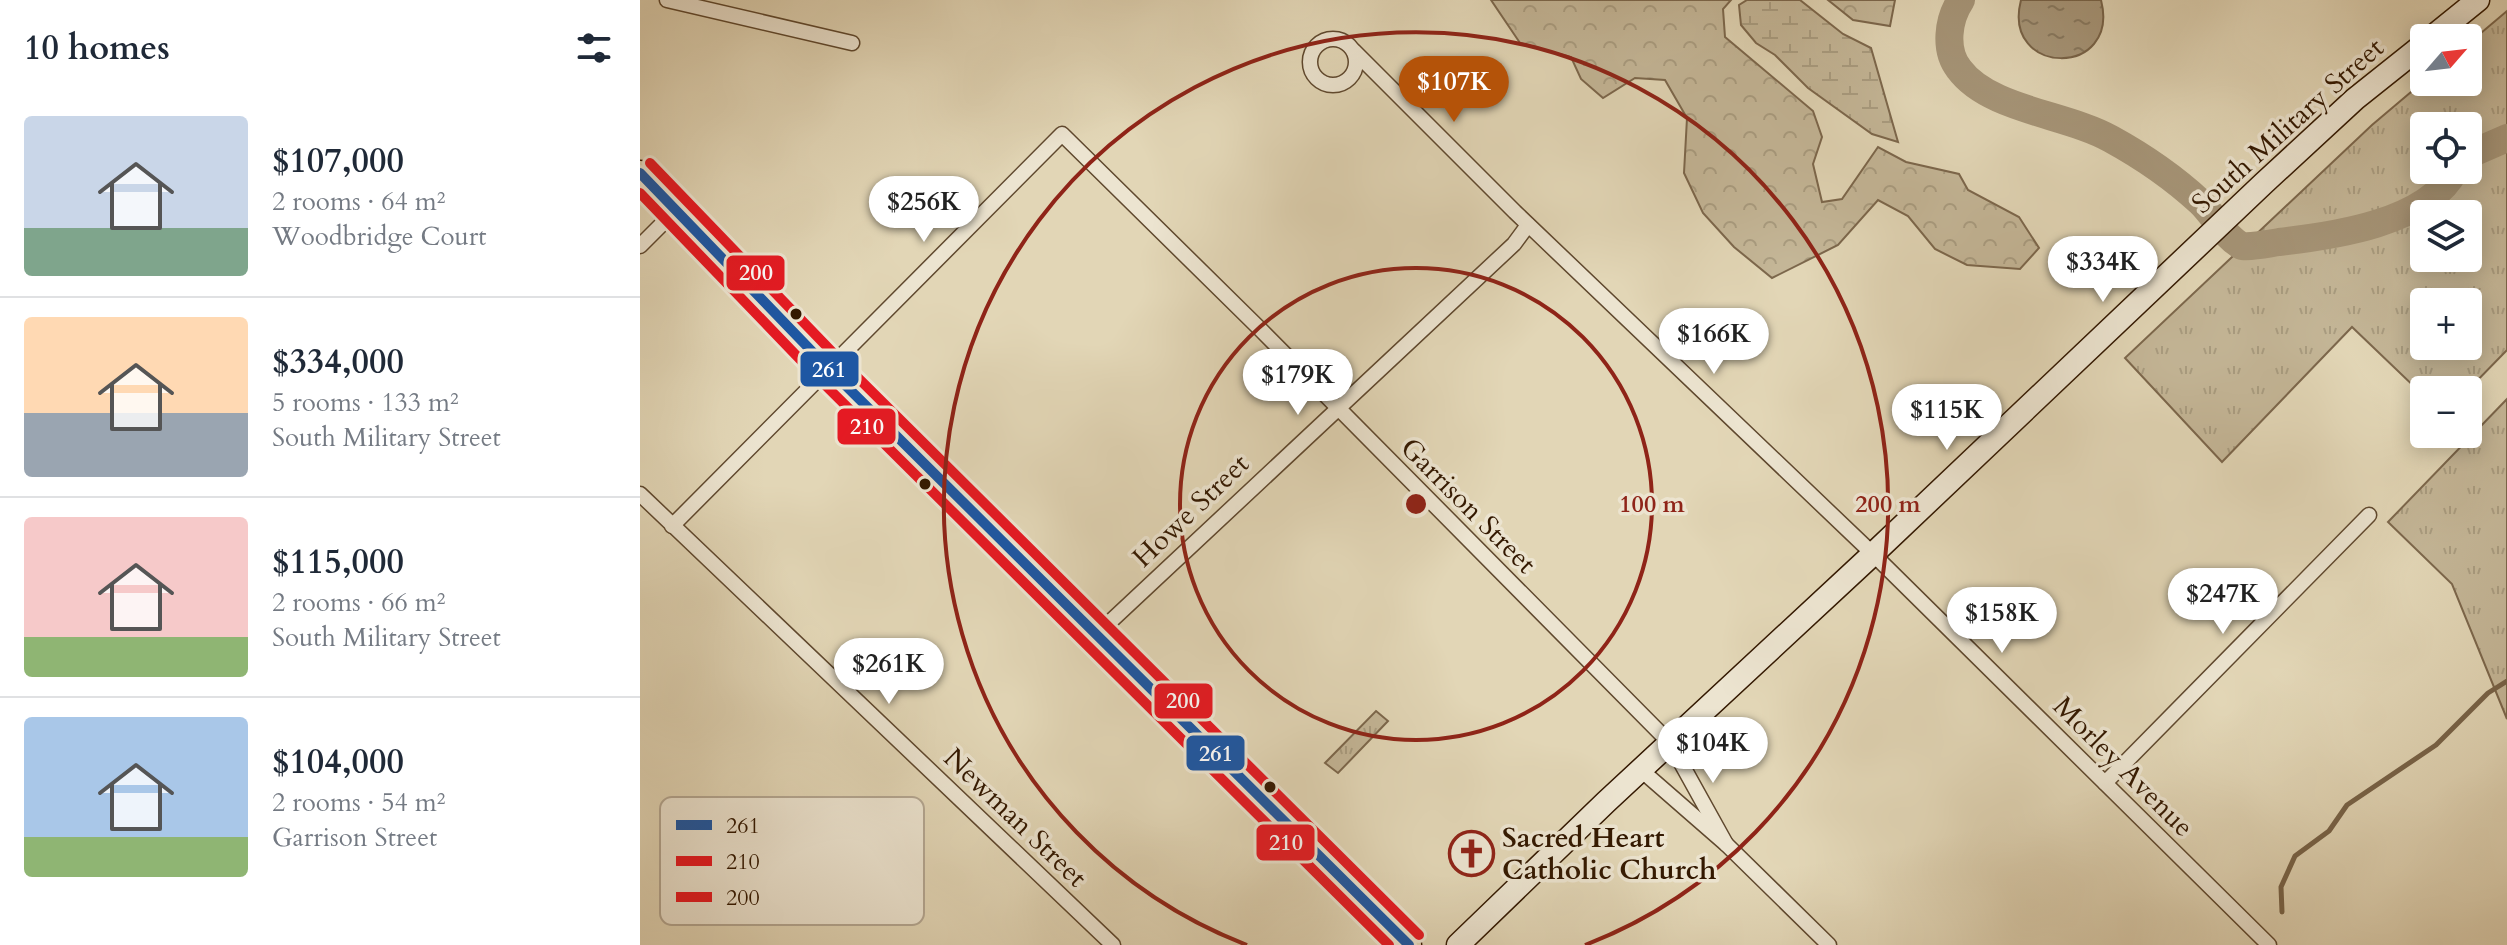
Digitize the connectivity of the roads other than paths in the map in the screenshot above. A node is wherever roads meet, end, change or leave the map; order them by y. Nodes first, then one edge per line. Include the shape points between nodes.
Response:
1 (667, 0) edge
2 (2478, 0) edge
3 (2448, 24) edge
4 (852, 43) dead end
5 (1354, 51) dead end
6 (2410, 55) edge
7 (640, 173) edge
8 (676, 210) junction
9 (1528, 225) junction
10 (640, 246) edge
11 (827, 367) junction
12 (1337, 408) junction
13 (640, 494) edge
14 (2369, 515) dead end
15 (672, 526) junction
16 (1873, 554) junction
17 (1096, 635) junction
18 (1670, 743) junction
19 (1641, 770) junction
20 (2105, 783) junction
21 (1726, 844) junction
22 (1113, 945) edge
23 (1409, 945) edge
24 (1458, 945) edge
25 (1829, 945) edge
26 (2269, 945) edge

1 - 4 street
2 - 3 street
5 - 9 street, Morley Avenue
6 - 16 street, South Military Street via 2264,183
7 - 8 main road
8 - 10 street
8 - 11 main road
9 - 12 street, Howe Street
9 - 16 street, Morley Avenue
11 - 12 street, Garrison Street via 1062,134
11 - 15 street
11 - 17 main road
12 - 17 street, Howe Street
12 - 18 street, Garrison Street
13 - 15 street, Newman Street
14 - 20 street
15 - 22 street, Newman Street
16 - 18 street, South Military Street
16 - 20 street, Morley Avenue
17 - 23 main road
18 - 19 street, South Military Street
18 - 21 street, Garrison Street
19 - 21 street, Garrison Street
19 - 24 street, South Military Street
20 - 26 street, Morley Avenue
21 - 25 street, Garrison Street

